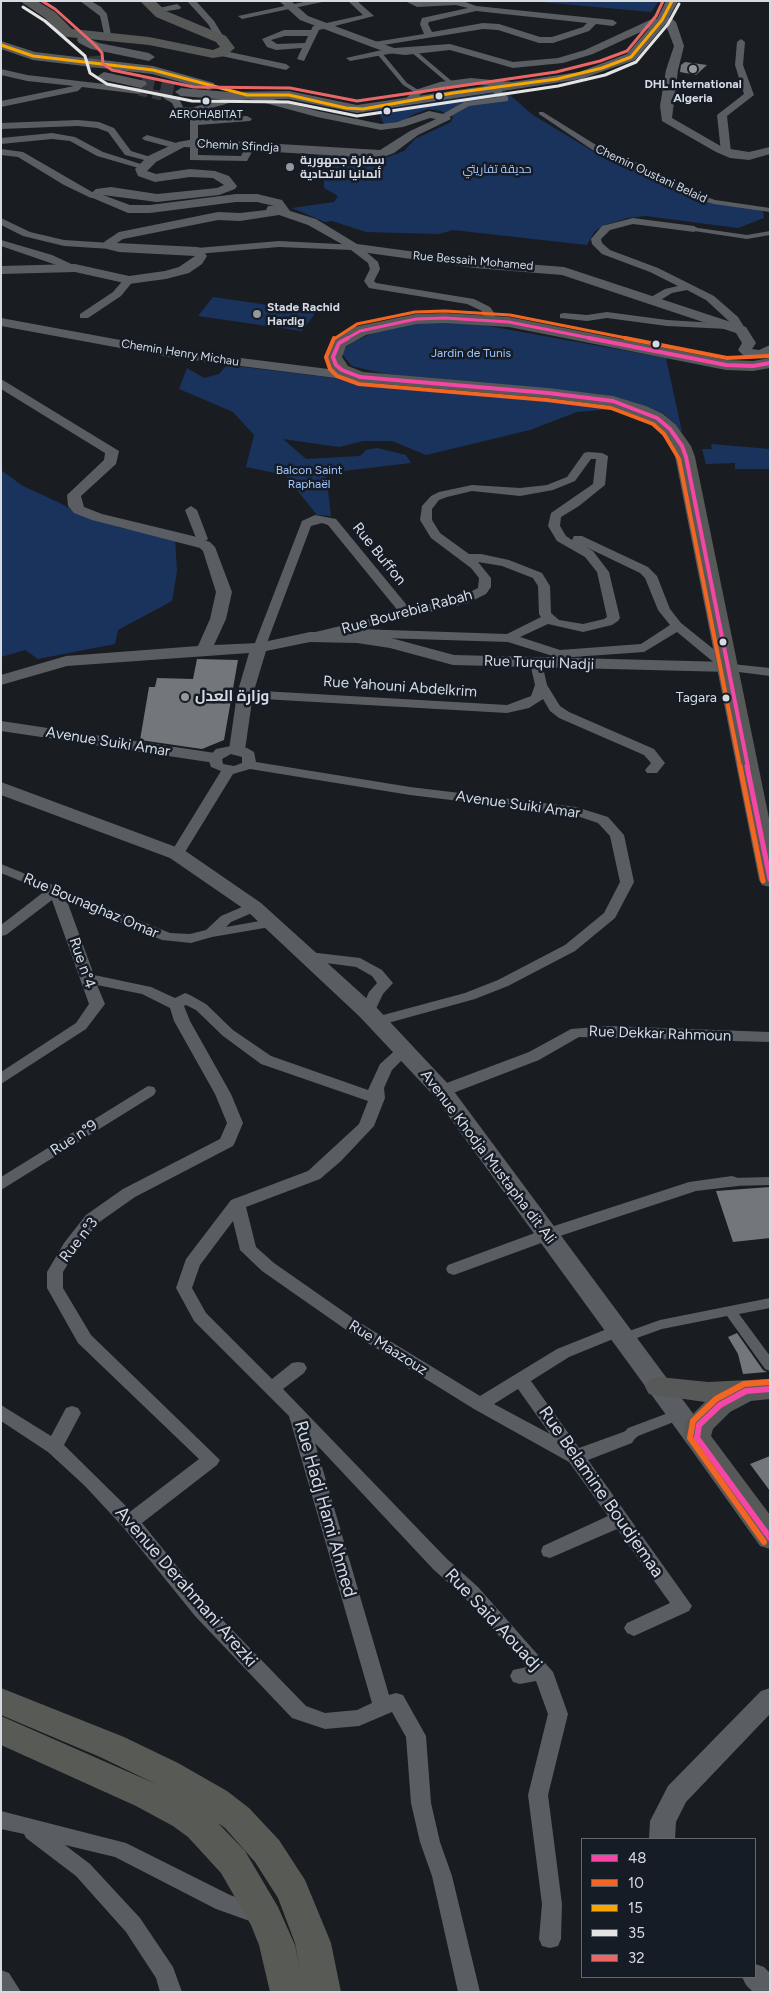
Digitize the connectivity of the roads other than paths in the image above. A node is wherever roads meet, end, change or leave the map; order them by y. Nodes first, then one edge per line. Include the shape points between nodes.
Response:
1 (27, 1) edge
2 (84, 1) edge
3 (191, 1) edge
4 (323, 1) edge
5 (352, 1) edge
6 (409, 1) edge
7 (672, 1) edge
8 (287, 4) edge
9 (151, 5) edge
10 (177, 7) dead end
11 (475, 8) junction
12 (242, 16) dead end
13 (662, 20) junction
14 (594, 22) junction
15 (211, 23) junction
16 (613, 23) dead end
17 (191, 28) junction
18 (319, 29) junction
19 (68, 33) junction
20 (429, 34) junction
21 (92, 35) junction
22 (109, 38) junction
23 (741, 42) dead end
24 (1, 45) edge
25 (308, 45) junction
26 (220, 46) junction
27 (377, 50) junction
28 (413, 51) junction
29 (1, 54) edge
30 (350, 58) dead end
31 (301, 59) dead end
32 (96, 62) junction
33 (286, 67) dead end
34 (66, 70) junction
35 (1, 72) edge
36 (109, 77) junction
37 (85, 84) junction
38 (452, 84) junction
39 (512, 85) junction
40 (140, 87) joint
41 (215, 87) junction
42 (493, 88) junction
43 (418, 92) junction
44 (1, 95) edge
45 (247, 95) junction
46 (167, 97) tunnel mouth
47 (20, 100) junction
48 (408, 101) junction
49 (1, 104) edge
50 (541, 113) dead end
51 (444, 117) junction
52 (247, 119) dead end
53 (1, 126) edge
54 (147, 138) dead end
55 (1, 141) edge
56 (195, 142) junction
57 (177, 146) junction
58 (770, 150) edge
59 (1, 152) edge
60 (247, 152) dead end
61 (726, 152) junction
62 (148, 163) junction
63 (94, 196) junction
64 (257, 198) joint
65 (770, 210) edge
66 (284, 211) junction
67 (1, 221) edge
68 (694, 229) joint
69 (770, 233) edge
70 (1, 243) edge
71 (112, 246) junction
72 (354, 247) junction
73 (196, 251) junction
74 (75, 268) junction
75 (1, 270) edge
76 (128, 280) junction
77 (688, 287) junction
78 (655, 299) junction
79 (84, 316) dead end
80 (564, 316) dead end
81 (489, 321) junction
82 (1, 322) edge
83 (735, 328) junction
84 (770, 349) edge
85 (333, 357) junction
86 (770, 363) edge
87 (304, 370) junction
88 (360, 377) junction
89 (1, 383) edge
90 (191, 510) dead end
91 (554, 526) junction
92 (198, 542) junction
93 (467, 558) junction
94 (407, 614) junction
95 (548, 619) junction
96 (677, 626) junction
97 (330, 633) junction
98 (310, 637) junction
99 (509, 638) junction
100 (259, 648) junction
101 (204, 650) junction
102 (536, 663) junction
103 (728, 667) junction
104 (770, 672) edge
105 (1, 680) edge
106 (541, 685) junction
107 (245, 694) junction
108 (1, 726) edge
109 (237, 750) junction
110 (215, 758) junction
111 (249, 765) junction
112 (229, 770) junction
113 (652, 770) dead end
114 (1, 788) edge
115 (177, 854) junction
116 (1, 868) edge
117 (770, 880) edge
118 (56, 890) junction
119 (254, 907) junction
120 (271, 923) junction
121 (1, 932) edge
122 (211, 932) junction
123 (309, 957) junction
124 (88, 978) junction
125 (176, 1005) junction
126 (373, 1016) junction
127 (770, 1037) edge
128 (405, 1049) junction
129 (1, 1079) edge
130 (148, 1090) dead end
131 (442, 1091) junction
132 (377, 1098) junction
133 (770, 1181) edge
134 (732, 1182) joint
135 (1, 1186) edge
136 (237, 1204) junction
137 (546, 1235) junction
138 (454, 1269) dead end
139 (770, 1303) edge
140 (729, 1310) junction
141 (620, 1335) junction
142 (770, 1366) edge
143 (298, 1368) dead end
144 (520, 1379) junction
145 (659, 1387) junction
146 (273, 1388) junction
147 (758, 1390) edge
148 (480, 1404) junction
149 (1, 1412) edge
150 (72, 1413) dead end
151 (297, 1413) junction
152 (679, 1414) junction
153 (626, 1438) joint
154 (697, 1438) junction
155 (54, 1446) junction
156 (576, 1457) junction
157 (620, 1519) junction
158 (130, 1522) junction
159 (770, 1538) edge
160 (550, 1551) dead end
161 (634, 1628) dead end
162 (543, 1672) junction
163 (520, 1676) dead end
164 (770, 1698) edge
165 (1, 1701) edge
166 (383, 1708) junction
167 (1, 1730) edge
168 (1, 1820) edge
169 (27, 1828) junction
170 (662, 1838) edge
171 (266, 1918) junction
172 (550, 1939) dead end
173 (756, 1977) edge
174 (1, 1980) edge
175 (770, 1991) edge
176 (10, 1992) edge
177 (171, 1992) edge
178 (288, 1992) edge
179 (323, 1992) edge
180 (469, 1992) edge

1 - 19 main road via 50,15
2 - 22 street via 104,16
3 - 15 street
4 - 8 street
5 - 18 street via 370,16
6 - 11 street via 417,4 458,2
7 - 13 main road
8 - 12 street via 268,15
8 - 18 street
9 - 10 street
9 - 17 main road
11 - 14 street
11 - 20 street via 425,20
13 - 28 street via 589,52 559,61 513,67 456,48
13 - 39 main road via 631,57 581,75
13 - 61 street via 671,22 679,46 672,70 666,119
14 - 16 street
14 - 20 street via 553,40 539,40 488,26
15 - 17 street
15 - 26 street
17 - 26 main road
18 - 25 street
18 - 25 street via 284,33 266,39 276,47
18 - 27 street
19 - 21 main road
19 - 32 main road
20 - 27 street
21 - 22 main road
21 - 41 main road via 84,36 82,40 95,46 179,63 213,80
22 - 26 main road
23 - 61 street via 739,65 749,94 722,115
24 - 41 main road via 33,56 153,70
25 - 31 street
26 - 33 street
27 - 28 street
27 - 30 street
27 - 43 street via 405,84
28 - 38 street
29 - 34 main road
32 - 34 main road
32 - 36 main road
34 - 36 main road
35 - 37 street
36 - 40 main road
37 - 40 street
37 - 47 street
38 - 39 street via 471,81
38 - 43 street
39 - 42 main road
41 - 45 main road
41 - 45 main road via 209,91 187,93
42 - 48 main road
42 - 51 street via 505,99 466,104
43 - 48 street
44 - 47 street
45 - 46 street via 191,111 179,109 176,101
45 - 48 main road via 289,95 351,109
45 - 51 street via 381,127 399,125 429,114
47 - 49 street
50 - 65 street, Chemin Oustani Belaid via 606,155 635,165 693,195 714,202
51 - 56 street, Chemin Sfindja via 440,123 414,133 389,152 381,154
52 - 56 street via 193,122
53 - 62 street via 99,125 111,130 128,152
54 - 57 street
55 - 62 street via 52,136 72,139 100,154
56 - 57 street, Chemin Sfindja
56 - 60 street via 193,158 244,159
57 - 62 street, Chemin Sfindja
58 - 61 street via 747,156
59 - 63 street via 20,154
62 - 63 street, Chemin Sfindja via 142,173 148,177 200,173 220,177 232,184 219,191 171,197 141,197 111,191
63 - 64 street via 128,209
64 - 66 street via 274,210
66 - 71 street via 218,216 116,237 110,242
66 - 72 street via 332,232
67 - 71 street via 26,234 64,244
68 - 69 street via 747,237
68 - 77 street via 634,221 606,228 596,239 606,252
70 - 74 street
71 - 73 street
72 - 73 street, Rue Bessaih Mohamed via 279,244
72 - 78 street, Rue Bessaih Mohamed via 474,264 552,268
72 - 81 street via 373,262 375,270 369,281 373,286 470,301 486,308 490,314
73 - 76 street via 201,256 198,261 184,270
74 - 75 street
74 - 76 street
76 - 79 street via 117,294
77 - 78 street via 669,291
77 - 83 street via 717,304 734,319
78 - 83 street, Rue Bessaih Mohamed
80 - 83 street via 587,318 607,315
81 - 85 main road via 416,319 381,324 339,343
81 - 86 main road via 509,322 726,365
82 - 87 street, Chemin Henry Michau via 169,353
83 - 84 street via 749,343 746,351 759,354
85 - 87 street
85 - 88 main road via 342,370
87 - 88 street, Chemin Henry Michau
88 - 103 main road via 586,397 613,402 657,418 670,429 686,457
89 - 92 street via 112,451 111,461 74,495 75,506 79,510
90 - 92 street via 202,539
91 - 93 street, Rue Bourebia Rabah via 560,512 599,485 602,456 588,455 571,479 549,488 520,492 472,488 435,498 426,508 426,520 435,535
91 - 95 street via 561,538 589,554 603,572 614,618 601,625 583,628 555,624
91 - 96 street via 644,570 651,576 664,610
92 - 101 street via 213,555 224,592 218,619
93 - 94 street, Rue Bourebia Rabah via 485,578 482,591 471,598
93 - 95 street via 505,563 538,576 544,586 544,614
94 - 97 street, Rue Bourebia Rabah
94 - 100 street, Rue Buffon via 332,522 315,520 306,524
95 - 99 street
96 - 99 street via 644,648 559,654
96 - 103 street
97 - 98 street, Rue Bourebia Rabah
97 - 99 street
98 - 100 street, Rue Bourebia Rabah
98 - 102 street, Rue Turqui Nadji via 391,643 453,660
100 - 101 street, Rue Bourebia Rabah
100 - 107 street
101 - 105 street, Rue Bourebia Rabah via 66,661
102 - 103 street, Rue Turqui Nadji
102 - 106 street
103 - 104 street, Rue Turqui Nadji
103 - 117 main road
106 - 107 street, Rue Yahouni Abdelkrim via 537,698 524,706 508,709
106 - 113 street via 555,708 564,715 649,752 658,763
107 - 109 street
108 - 110 street, Avenue Suiki Amar
109 - 110 street via 226,751
109 - 111 street via 249,756
110 - 112 street via 219,767
111 - 112 street
111 - 126 street, Avenue Suiki Amar via 410,791 576,812 602,820 617,835 627,882 610,915 570,948 503,983 470,996
112 - 115 street
114 - 115 main road, Avenue Khodja Mustapha dit Ali
115 - 119 main road, Avenue Khodja Mustapha dit Ali
116 - 118 street, Rue Bounaghaz Omar
118 - 121 street
118 - 122 street, Rue Bounaghaz Omar via 167,938 191,939
118 - 124 street, Rue n°4
119 - 120 main road, Avenue Khodja Mustapha dit Ali
119 - 122 street via 226,919
120 - 122 street
120 - 123 main road, Avenue Khodja Mustapha dit Ali
123 - 126 main road, Avenue Khodja Mustapha dit Ali
123 - 126 street via 360,962 377,973 386,983 376,992
124 - 125 street via 146,990
124 - 129 street, Rue n°4 via 96,1004 82,1026
125 - 132 street via 185,998 266,1060
125 - 158 street, Rue n°3 via 235,1123 227,1142 129,1193 92,1219 55,1272 55,1288 84,1339 211,1460
126 - 128 main road, Avenue Khodja Mustapha dit Ali
127 - 131 street, Rue Dekkar Rahmoun via 576,1032 534,1056
128 - 131 main road, Avenue Khodja Mustapha dit Ali
128 - 132 street via 385,1068 376,1088
130 - 135 street, Rue n°9
131 - 137 main road, Avenue Khodja Mustapha dit Ali
132 - 136 street via 366,1126 314,1175
133 - 134 street
134 - 137 street via 695,1186
136 - 146 street, Rue Hadj Hami Ahmed via 192,1263 184,1288 200,1316
136 - 148 street, Rue Maazouz via 248,1250 268,1267 351,1326
137 - 138 street
137 - 141 main road, Avenue Khodja Mustapha dit Ali
139 - 140 street
140 - 141 street
140 - 142 street
141 - 144 street via 563,1353
141 - 145 main road, Avenue Khodja Mustapha dit Ali
143 - 146 street
144 - 148 street
144 - 156 street, Rue Belamine Boudjemaa
145 - 147 main road via 708,1392
145 - 152 main road, Avenue Khodja Mustapha dit Ali
146 - 151 street, Rue Hadj Hami Ahmed
147 - 154 main road via 720,1405 699,1426
148 - 156 street, Rue Maazouz
149 - 155 street, Avenue Derahmani Arezki
150 - 155 street
151 - 162 street, Rue Saïd Aouadj via 440,1564 471,1592
151 - 166 street, Rue Hadj Hami Ahmed
152 - 153 street via 633,1432
152 - 154 main road, Avenue Khodja Mustapha dit Ali
153 - 156 street
154 - 159 main road, Avenue Khodja Mustapha dit Ali
155 - 158 street, Avenue Derahmani Arezki
156 - 157 street, Rue Belamine Boudjemaa
157 - 160 street
157 - 161 street, Rue Belamine Boudjemaa via 682,1606
158 - 166 street, Avenue Derahmani Arezki via 202,1610 299,1712 326,1721 359,1718
162 - 163 street
162 - 172 street, Rue Saïd Aouadj via 558,1714 538,1795 552,1904
164 - 170 street via 677,1794 663,1821
165 - 179 highway via 166,1773 215,1801 237,1818 267,1851 294,1891 314,1943
166 - 180 street via 396,1701 416,1736 421,1802
167 - 171 highway via 185,1816 215,1841 233,1862
168 - 169 street
169 - 171 street via 119,1849 222,1902
169 - 177 street via 83,1870 133,1925 165,1974
171 - 178 highway via 282,1961
173 - 175 street
174 - 176 street

